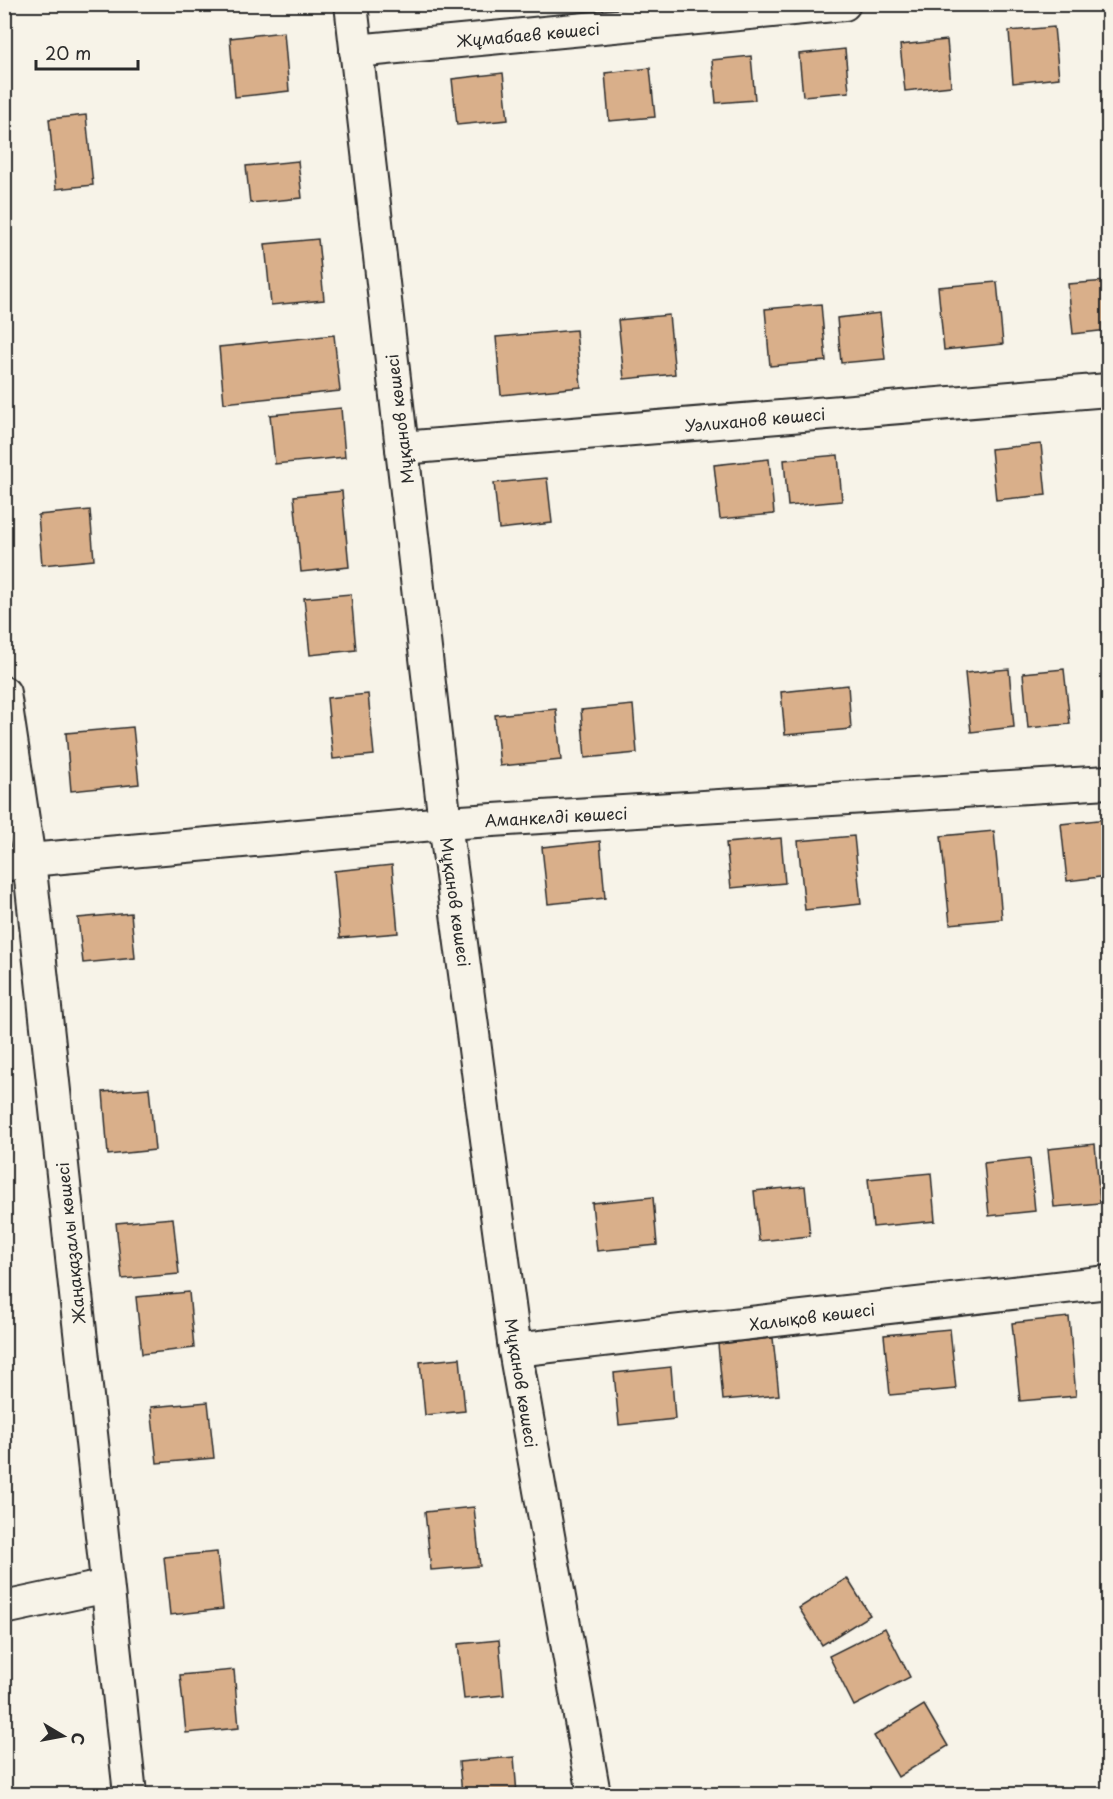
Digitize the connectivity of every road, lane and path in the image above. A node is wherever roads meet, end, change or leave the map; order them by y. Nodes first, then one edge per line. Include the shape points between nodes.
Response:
1 (351, 4) edge
2 (844, 4) edge
3 (356, 51) junction
4 (1108, 390) edge
5 (402, 448) junction
6 (4, 693) edge
7 (1108, 782) edge
8 (445, 823) junction
9 (17, 862) edge
10 (1108, 1282) edge
11 (515, 1350) junction
12 (107, 1586) junction
13 (4, 1608) edge
14 (130, 1794) edge
15 (594, 1794) edge

1 - 3 street, Мұқанов көшесі
2 - 3 street, Жұмабаев көшесі
3 - 5 street, Мұқанов көшесі
4 - 5 street, Уәлиханов көшесі
5 - 8 street, Мұқанов көшесі
6 - 9 street, Жаңақазалы көшесі
7 - 8 street, Аманкелді көшесі
8 - 9 street, Аманкелді көшесі
8 - 11 street, Мұқанов көшесі
9 - 12 street, Жаңақазалы көшесі
10 - 11 street, Халықов көшесі
11 - 15 street, Мұқанов көшесі
12 - 13 street
12 - 14 street, Жаңақазалы көшесі

